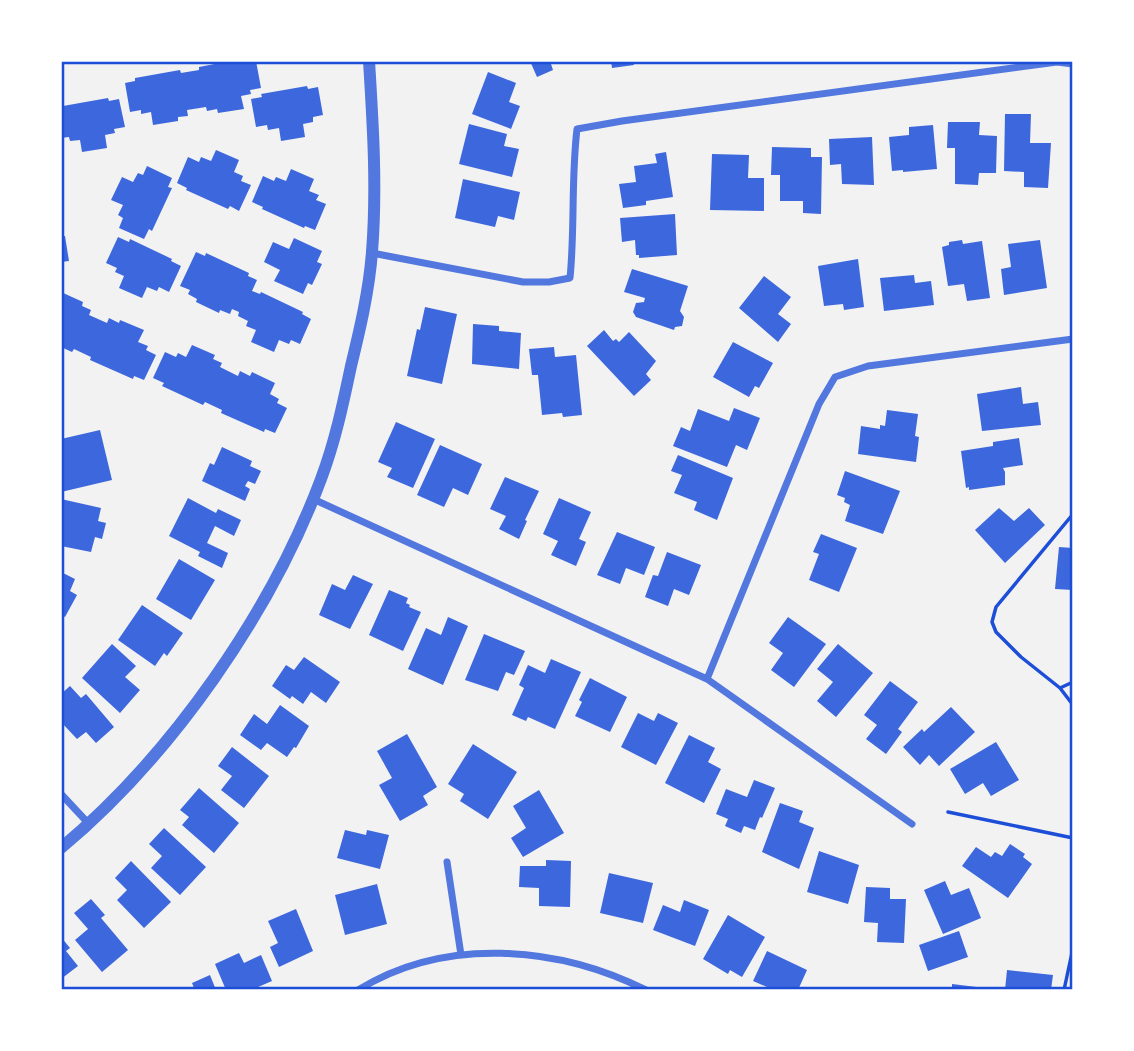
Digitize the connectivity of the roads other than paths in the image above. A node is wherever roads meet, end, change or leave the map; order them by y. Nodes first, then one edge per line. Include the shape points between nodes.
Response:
1 (369, 61) edge
2 (1073, 64) edge
3 (372, 253) junction
4 (1073, 339) edge
5 (313, 499) junction
6 (707, 679) junction
7 (61, 794) edge
8 (912, 824) dead end
9 (89, 825) junction
10 (61, 848) edge
11 (447, 862) dead end
12 (461, 955) junction
13 (358, 990) edge
14 (646, 990) edge

1 - 3 street via 374,144
2 - 3 street via 1057,62 578,130 570,278 523,282
3 - 5 street via 363,317 340,414
4 - 6 street via 868,366 835,377 819,404
5 - 6 street
5 - 9 street via 283,564 216,674 167,739
6 - 8 street
7 - 9 street
9 - 10 street
11 - 12 street
12 - 13 street via 411,966
12 - 14 street via 549,956 600,969

